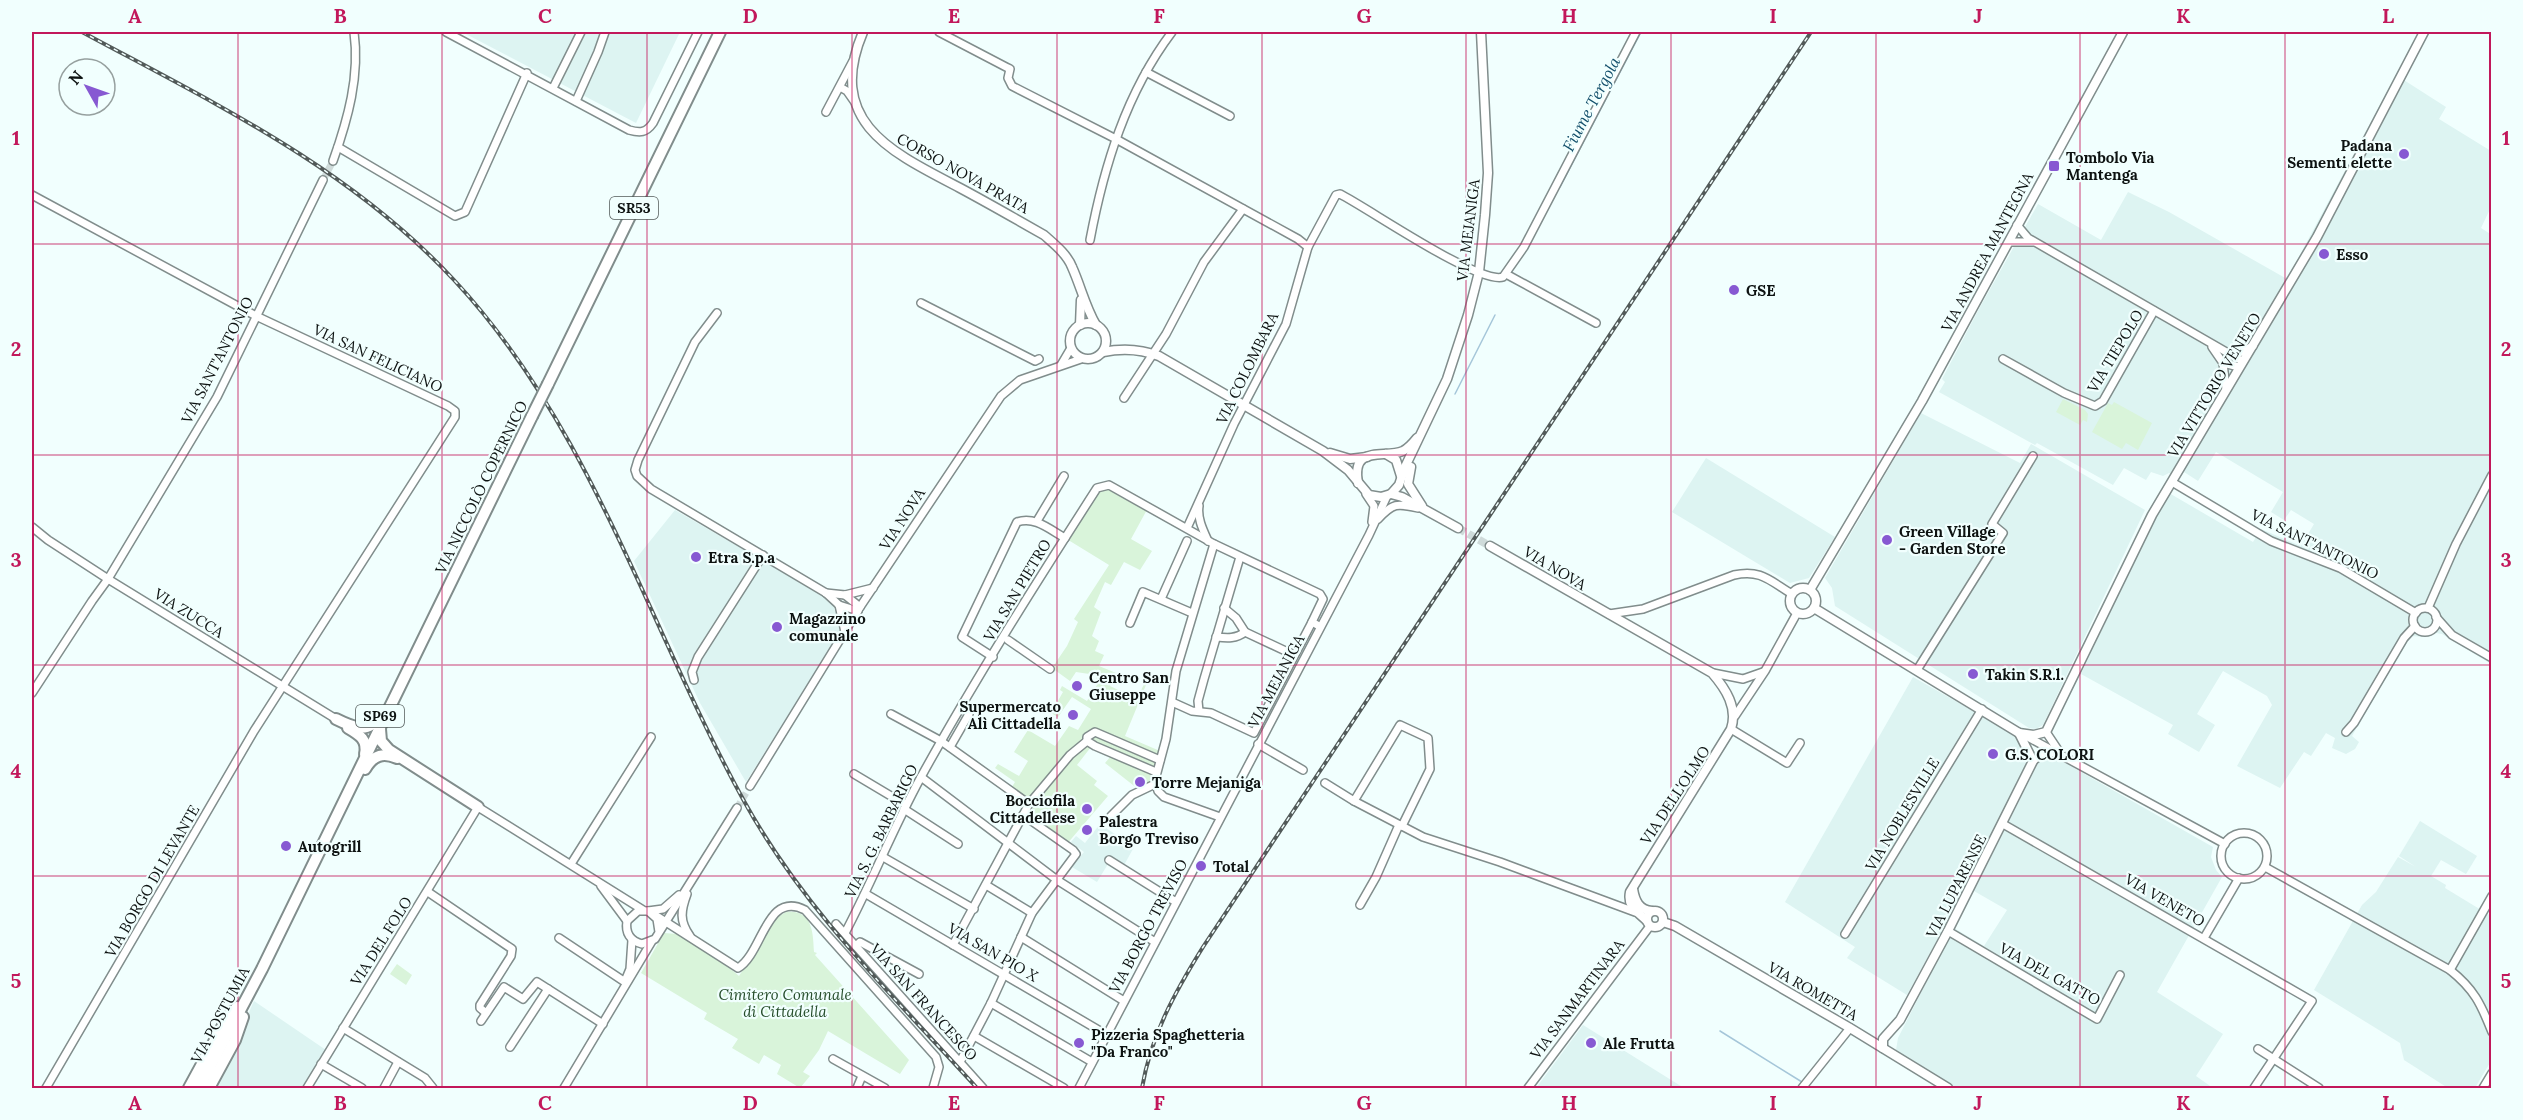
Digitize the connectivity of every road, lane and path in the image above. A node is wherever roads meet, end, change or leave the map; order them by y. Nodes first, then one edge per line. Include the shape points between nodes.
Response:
1 (354, 32) edge
2 (446, 32) edge
3 (581, 32) edge
4 (605, 32) edge
5 (696, 32) edge
6 (720, 32) edge
7 (863, 32) edge
8 (939, 32) edge
9 (1172, 32) edge
10 (1481, 32) edge
11 (1636, 32) edge
12 (2123, 32) edge
13 (2424, 32) edge
14 (854, 60) junction
15 (1146, 72) junction
16 (527, 73) junction
17 (840, 87) junction
18 (554, 88) junction
19 (576, 101) junction
20 (854, 101) junction
21 (826, 112) dead end
22 (1230, 116) dead end
23 (1116, 139) junction
24 (338, 147) junction
25 (333, 161) tunnel mouth
26 (323, 180) tunnel mouth
27 (32, 195) edge
28 (1243, 209) junction
29 (2018, 232) junction
30 (1090, 240) dead end
31 (1308, 248) junction
32 (1479, 272) junction
33 (1506, 274) junction
34 (1080, 294) junction
35 (921, 303) dead end
36 (2154, 311) junction
37 (717, 313) dead end
38 (256, 316) junction
39 (1596, 323) dead end
40 (1080, 325) junction
41 (1096, 325) junction
42 (1106, 337) junction
43 (2208, 343) junction
44 (2253, 346) junction
45 (1071, 348) junction
46 (1133, 350) junction
47 (1103, 352) junction
48 (1153, 354) junction
49 (2230, 354) junction
50 (1081, 359) junction
51 (2003, 359) dead end
52 (1039, 360) dead end
53 (2223, 363) junction
54 (2241, 364) junction
55 (1061, 365) junction
56 (2226, 389) junction
57 (1124, 398) dead end
58 (1244, 405) junction
59 (1428, 423) junction
60 (1422, 435) junction
61 (1323, 451) junction
62 (1386, 454) junction
63 (2033, 456) dead end
64 (1367, 457) junction
65 (2492, 475) edge
66 (1064, 476) dead end
67 (1401, 479) junction
68 (2172, 482) junction
69 (1358, 483) junction
70 (1364, 492) junction
71 (1389, 495) junction
72 (1202, 496) junction
73 (1422, 508) junction
74 (1376, 520) junction
75 (1037, 521) junction
76 (32, 527) edge
77 (1187, 528) junction
78 (1458, 528) tunnel mouth
79 (1369, 535) junction
80 (1065, 538) junction
81 (1187, 541) dead end
82 (1211, 542) junction
83 (1490, 546) tunnel mouth
84 (763, 555) junction
85 (1240, 557) junction
86 (108, 579) junction
87 (873, 588) junction
88 (1810, 590) junction
89 (826, 593) junction
90 (1792, 594) junction
91 (845, 595) junction
92 (1161, 600) junction
93 (839, 605) junction
94 (1814, 608) junction
95 (2428, 608) junction
96 (859, 609) junction
97 (1224, 609) junction
98 (1192, 613) junction
99 (1797, 613) junction
100 (2416, 613) junction
101 (1606, 614) junction
102 (2436, 617) junction
103 (1311, 622) junction
104 (1130, 623) dead end
105 (1320, 626) junction
106 (2415, 626) junction
107 (2430, 630) junction
108 (845, 632) junction
109 (1245, 632) junction
110 (2451, 635) junction
111 (1216, 637) junction
112 (1008, 640) dead end
113 (1294, 655) junction
114 (993, 657) junction
115 (2492, 658) edge
116 (1050, 669) dead end
117 (1765, 670) junction
118 (1917, 670) junction
119 (407, 672) junction
120 (1712, 673) junction
121 (1740, 679) junction
122 (694, 680) dead end
123 (283, 687) junction
124 (1752, 689) junction
125 (32, 693) edge
126 (1726, 693) junction
127 (1745, 699) junction
128 (1172, 702) junction
129 (963, 706) junction
130 (1982, 709) junction
131 (1199, 711) junction
132 (891, 714) dead end
133 (1263, 714) junction
134 (1735, 716) junction
135 (1271, 718) junction
136 (336, 719) junction
137 (380, 726) junction
138 (1731, 729) junction
139 (2046, 732) junction
140 (2346, 732) dead end
141 (2019, 733) junction
142 (651, 737) dead end
143 (941, 741) junction
144 (1087, 741) junction
145 (1800, 743) dead end
146 (1258, 744) junction
147 (950, 747) junction
148 (2061, 754) junction
149 (364, 760) junction
150 (402, 760) junction
151 (1160, 760) junction
152 (2033, 761) junction
153 (1304, 770) dead end
154 (1156, 772) junction
155 (854, 774) dead end
156 (921, 777) junction
157 (1325, 783) dead end
158 (1155, 784) junction
159 (750, 786) tunnel mouth
160 (1354, 801) junction
161 (1029, 804) junction
162 (478, 807) junction
163 (905, 807) junction
164 (737, 808) tunnel mouth
165 (340, 810) junction
166 (1023, 815) junction
167 (1112, 816) dead end
168 (1220, 817) junction
169 (2003, 824) junction
170 (1400, 826) junction
171 (1009, 843) junction
172 (958, 844) dead end
173 (2224, 844) junction
174 (883, 857) junction
175 (1109, 860) dead end
176 (571, 864) junction
177 (2265, 867) junction
178 (694, 877) junction
179 (2239, 878) junction
180 (595, 879) junction
181 (1057, 880) junction
182 (986, 885) junction
183 (428, 892) junction
184 (866, 894) junction
185 (2492, 896) edge
186 (1632, 900) junction
187 (1176, 902) junction
188 (1611, 902) junction
189 (1360, 905) dead end
190 (974, 909) junction
191 (1652, 911) junction
192 (649, 912) junction
193 (1635, 912) junction
194 (1032, 913) junction
195 (627, 921) junction
196 (665, 922) junction
197 (1663, 922) junction
198 (1648, 923) junction
199 (836, 924) dead end
200 (1948, 931) junction
201 (845, 933) junction
202 (1845, 934) dead end
203 (656, 936) junction
204 (559, 938) dead end
205 (1021, 938) junction
206 (2204, 938) junction
207 (632, 940) junction
208 (693, 941) junction
209 (1155, 942) junction
210 (953, 945) junction
211 (856, 946) junction
212 (268, 955) joint
213 (262, 969) junction
214 (2451, 970) junction
215 (919, 974) dead end
216 (1004, 974) junction
217 (2120, 975) dead end
218 (625, 982) junction
219 (548, 989) junction
220 (620, 998) junction
221 (1124, 1001) junction
222 (991, 1002) junction
223 (486, 1012) junction
224 (481, 1021) dead end
225 (603, 1024) junction
226 (343, 1028) junction
227 (1850, 1028) junction
228 (2492, 1032) edge
229 (1107, 1035) junction
230 (974, 1036) junction
231 (510, 1047) dead end
232 (1883, 1048) junction
233 (2258, 1049) dead end
234 (833, 1059) dead end
235 (2275, 1059) junction
236 (398, 1062) junction
237 (960, 1062) junction
238 (1092, 1062) junction
239 (321, 1064) junction
240 (2492, 1073) edge
241 (862, 1076) junction
242 (566, 1086) edge
243 (46, 1089) edge
244 (189, 1089) edge
245 (199, 1089) edge
246 (209, 1089) edge
247 (306, 1089) edge
248 (362, 1089) edge
249 (384, 1089) edge
250 (433, 1089) edge
251 (576, 1089) edge
252 (857, 1089) edge
253 (885, 1089) edge
254 (933, 1089) edge
255 (983, 1089) edge
256 (1064, 1089) edge
257 (1079, 1089) edge
258 (1528, 1089) edge
259 (1802, 1089) edge
260 (1948, 1089) edge
261 (2254, 1089) edge
262 (2319, 1089) edge
263 (2483, 1089) edge

1 - 24 street via 355,81
2 - 16 street
3 - 18 street
4 - 19 street
5 - 19 street via 649,129 640,133 629,130
6 - 119 highway, VIA NICCOLÒ COPERNICO / SR53, bridge
7 - 14 main road, CORSO NOVA PRATA
8 - 23 street via 1010,69 1008,78 1012,86
9 - 15 street
10 - 32 main road, VIA MEJANIGA via 1488,173
11 - 33 street via 1524,247
12 - 29 main road, VIA ANDREA MANTEGNA
13 - 44 main road, VIA VITTORIO VENETO via 2317,237
14 - 17 street
14 - 20 main road, CORSO NOVA PRATA
15 - 22 street
15 - 23 street
16 - 18 street
16 - 24 street via 465,212 458,216
17 - 20 street
17 - 21 street
18 - 19 street
20 - 34 main road, CORSO NOVA PRATA via 870,129 895,153 1044,235 1072,266
23 - 28 street
23 - 30 street
24 - 25 street
26 - 38 street, VIA SANT'ANTONIO
27 - 38 street, VIA SAN FELICIANO
28 - 31 street
28 - 48 street via 1204,262
29 - 36 street, VIA TIEPOLO
29 - 88 main road, VIA ANDREA MANTEGNA
31 - 32 street, VIA COLOMBARA via 1329,205 1340,194
31 - 58 street, VIA COLOMBARA via 1286,324
32 - 33 street via 1498,279
32 - 59 main road, VIA MEJANIGA via 1458,347
33 - 39 street
34 - 40 main road, CORSO NOVA PRATA
34 - 41 main road, CORSO NOVA PRATA
35 - 52 street via 1035,362
36 - 43 street, VIA TIEPOLO
36 - 51 street, VIA TIEPOLO via 2107,395 2096,406
37 - 84 street via 695,342 635,470 651,489
38 - 86 street, VIA SANT'ANTONIO via 217,397
38 - 123 street, VIA SAN FELICIANO via 455,411 455,417
40 - 41 main road
40 - 45 main road via 1072,332
41 - 42 main road, VIA NOVA
42 - 46 main road, VIA NOVA
42 - 47 main road
43 - 49 street, VIA TIEPOLO
43 - 53 street, VIA TIEPOLO
44 - 49 street
44 - 54 main road, VIA VITTORIO VENETO
45 - 50 main road
45 - 55 street
46 - 47 main road, VIA NOVA
46 - 48 main road, VIA NOVA
47 - 50 main road, VIA NOVA via 1091,360
48 - 57 street
48 - 58 main road, VIA NOVA
49 - 54 street, VIA TIEPOLO
50 - 55 street, VIA NOVA
53 - 54 street
53 - 56 street
54 - 56 main road, VIA VITTORIO VENETO
55 - 87 street, VIA NOVA via 1020,380 1001,396
56 - 68 main road, VIA VITTORIO VENETO
58 - 61 main road, VIA NOVA
58 - 72 street, VIA COLOMBARA
59 - 60 main road, VIA MEJANIGA
59 - 62 main road, VIA MEJANIGA via 1407,449
60 - 67 main road, VIA MEJANIGA
60 - 73 main road, VIA MEJANIGA via 1407,480
61 - 64 main road, VIA NOVA via 1350,459
61 - 69 main road, VIA NOVA
62 - 64 main road, VIA MEJANIGA
62 - 67 main road via 1399,465
63 - 118 street via 1992,524 2003,533
64 - 69 main road via 1358,468
65 - 95 street
66 - 75 street, VIA SAN PIETRO
67 - 71 main road, VIA MEJANIGA
67 - 73 main road
68 - 100 street, VIA SANT'ANTONIO via 2271,540 2340,568
68 - 139 main road, VIA VITTORIO VENETO via 2152,515
69 - 70 main road, VIA MEJANIGA
70 - 71 main road via 1375,497
70 - 79 street, VIA MEJANIGA via 1374,506
71 - 73 main road
71 - 74 street, VIA MEJANIGA
72 - 77 street, VIA COLOMBARA
72 - 82 street, VIA COLOMBARA via 1198,511
73 - 74 street via 1393,506
73 - 78 main road
74 - 79 street, VIA MEJANIGA
75 - 80 street, VIA SAN PIETRO
75 - 114 street, VIA SAN PIETRO via 1017,522 962,637
76 - 86 street, VIA ZUCCA / SP69
77 - 80 street, VIA SAN PIETRO via 1103,485 1097,488
77 - 82 street
79 - 105 street, VIA MEJANIGA
80 - 114 street, VIA SAN PIETRO
81 - 92 street
82 - 85 street
82 - 98 street
83 - 101 main road, VIA NOVA
84 - 89 street
84 - 122 street via 698,657 692,672
85 - 97 street
85 - 103 street via 1320,594 1323,597
86 - 123 street, VIA ZUCCA / SP69
86 - 125 street, VIA SANT'ANTONIO
87 - 91 street
87 - 96 street, VIA NOVA
88 - 90 main road via 1800,588
88 - 94 main road via 1816,600
89 - 91 street
89 - 93 street
90 - 99 main road via 1790,605
90 - 101 street via 1749,572 1643,609
91 - 96 street
92 - 98 street
92 - 104 street via 1143,592
93 - 96 street
93 - 108 street
94 - 99 main road via 1807,614
94 - 118 main road
95 - 100 street
95 - 102 street
96 - 108 street, VIA NOVA
97 - 109 street
97 - 111 street
98 - 128 street
99 - 117 street, VIA DELL'OLMO
100 - 106 street
101 - 120 main road, VIA NOVA
102 - 107 street
102 - 110 street
103 - 105 street
103 - 113 street
105 - 135 street, VIA MEJANIGA
106 - 107 street via 2420,631
106 - 140 street
107 - 110 street
108 - 159 street, VIA NOVA
109 - 111 street via 1229,639
109 - 113 street
110 - 115 street
111 - 131 street via 1198,701
112 - 116 street, VIA SAN PIETRO
113 - 133 street
114 - 129 street, VIA SAN PIETRO
117 - 121 street
117 - 124 street, VIA DELL'OLMO
118 - 130 main road
119 - 136 highway, SP69 via 372,726 357,728
119 - 137 highway, VIA NICCOLÒ COPERNICO / SR53
120 - 121 street
120 - 126 main road
121 - 124 street
121 - 126 street via 1732,681
123 - 136 street, VIA ZUCCA / SP69
123 - 243 street, VIA BORGO DI LEVANTE
124 - 127 street, VIA DELL'OLMO
126 - 127 street via 1736,700
126 - 134 main road
127 - 134 street, VIA DELL'OLMO
128 - 131 street
128 - 151 street
129 - 143 street, VIA SAN PIETRO
129 - 147 street, VIA SAN PIETRO via 969,714
130 - 141 main road
130 - 202 street, VIA NOBLESVILLE
131 - 133 street via 1254,733
132 - 143 street
133 - 135 street
134 - 138 main road, VIA DELL'OLMO
135 - 146 street, VIA MEJANIGA
136 - 149 highway, SP69 via 364,739
137 - 149 highway, VIA NICCOLÒ COPERNICO / SR53
137 - 150 highway, SP69 via 382,744
138 - 145 street via 1787,763
138 - 186 main road, VIA DELL'OLMO via 1633,885
139 - 141 main road
139 - 148 street
141 - 148 street
141 - 152 main road
142 - 176 street
143 - 147 street
143 - 156 street, VIA S. G. BARBARIGO
144 - 151 street via 1095,732
144 - 154 street
144 - 161 street via 1070,755
146 - 153 street
146 - 168 street, VIA BORGO TREVISO
147 - 161 street
148 - 152 street via 2045,752
148 - 173 street
149 - 165 highway, VIA NICCOLÒ COPERNICO / SR53
150 - 162 highway, SP69
150 - 165 highway, SP69 via 386,755 374,758
151 - 154 street
152 - 169 main road, VIA LUPARENSE
154 - 158 street
155 - 163 street
156 - 163 street, VIA S. G. BARBARIGO
156 - 171 street
157 - 160 street
158 - 167 street via 1132,795
158 - 168 street via 1164,797
160 - 170 street
160 - 170 street via 1400,725 1428,738 1430,769
161 - 166 street
162 - 176 street, SP69
162 - 183 street, VIA DEL FOLO
163 - 172 street
163 - 174 street, VIA S. G. BARBARIGO
164 - 178 street
165 - 212 highway, VIA NICCOLÒ COPERNICO / SR53
166 - 171 street
166 - 181 street via 1076,854
168 - 187 street, VIA BORGO TREVISO
169 - 200 main road, VIA LUPARENSE
169 - 206 street, VIA VENETO
170 - 188 street
170 - 189 street
171 - 181 street
171 - 182 street
173 - 177 street via 2235,835 2254,835 2265,844
173 - 179 street via 2223,865
174 - 184 street, VIA S. G. BARBARIGO
174 - 190 street
175 - 187 street
176 - 180 street, SP69
177 - 179 street via 2254,877
177 - 214 street
178 - 192 street via 674,901
178 - 196 street
178 - 208 street via 682,906 683,927
179 - 206 street
180 - 192 street, SP69
180 - 195 street, SP69
181 - 194 street
181 - 209 street
182 - 190 street
182 - 194 street
183 - 223 street via 512,949 480,1005
183 - 226 street, VIA DEL FOLO
184 - 201 street, VIA S. G. BARBARIGO
184 - 210 street, VIA SAN PIO X
185 - 214 street
186 - 188 street
186 - 191 main road, VIA ROMETTA
186 - 193 main road
187 - 209 street, VIA BORGO TREVISO
188 - 193 street
190 - 210 street
191 - 197 main road, VIA ROMETTA via 1660,912
191 - 198 main road
192 - 195 street via 634,913
192 - 196 street
192 - 203 street via 659,923
193 - 198 main road
194 - 205 street
195 - 207 street, SP69
196 - 203 street
196 - 208 street
197 - 198 main road via 1658,927
197 - 227 main road, VIA ROMETTA
198 - 258 street, VIA SANMARTINARA
199 - 201 street, VIA SAN FRANCESCO
200 - 217 street, VIA DEL GATTO via 2097,1019
200 - 232 main road, VIA LUPARENSE via 1899,1020 1883,1039
201 - 211 street, VIA SAN FRANCESCO
203 - 207 street via 642,944
203 - 208 street via 669,929
203 - 220 street, SP69
204 - 218 street
205 - 216 street
205 - 221 street
206 - 235 street, VIA VENETO via 2312,1001
207 - 218 street, SP69
208 - 254 street via 738,968 774,914 785,906 806,910 936,1057 939,1067
209 - 221 street, VIA BORGO TREVISO
210 - 216 street, VIA SAN PIO X
211 - 215 street via 860,942
211 - 237 street, VIA SAN FRANCESCO
212 - 213 highway, VIA POSTUMIA / SR53
213 - 244 highway via 226,1020
213 - 245 highway, VIA POSTUMIA / SR53
213 - 246 highway via 235,1040
214 - 228 street via 2481,1002
216 - 222 street
216 - 229 street, VIA SAN PIO X
218 - 220 street, SP69
219 - 223 street via 536,982 522,999 505,986
219 - 225 street
219 - 231 street
220 - 225 street, SP69
221 - 229 street, VIA BORGO TREVISO
222 - 230 street
222 - 238 street
223 - 224 street
225 - 242 street, SP69
226 - 236 street
226 - 239 street, VIA DEL FOLO
227 - 232 main road, VIA ROMETTA
227 - 259 street
229 - 238 street, VIA BORGO TREVISO
230 - 237 street
230 - 256 street
232 - 260 main road, VIA ROMETTA
233 - 235 street
234 - 241 street
235 - 261 street
235 - 262 street
236 - 249 street
236 - 250 street via 425,1078
237 - 255 street, VIA SAN FRANCESCO
238 - 257 street, VIA BORGO TREVISO
239 - 247 street, VIA DEL FOLO
239 - 248 street
240 - 263 street
241 - 252 street
241 - 253 street
242 - 251 street

